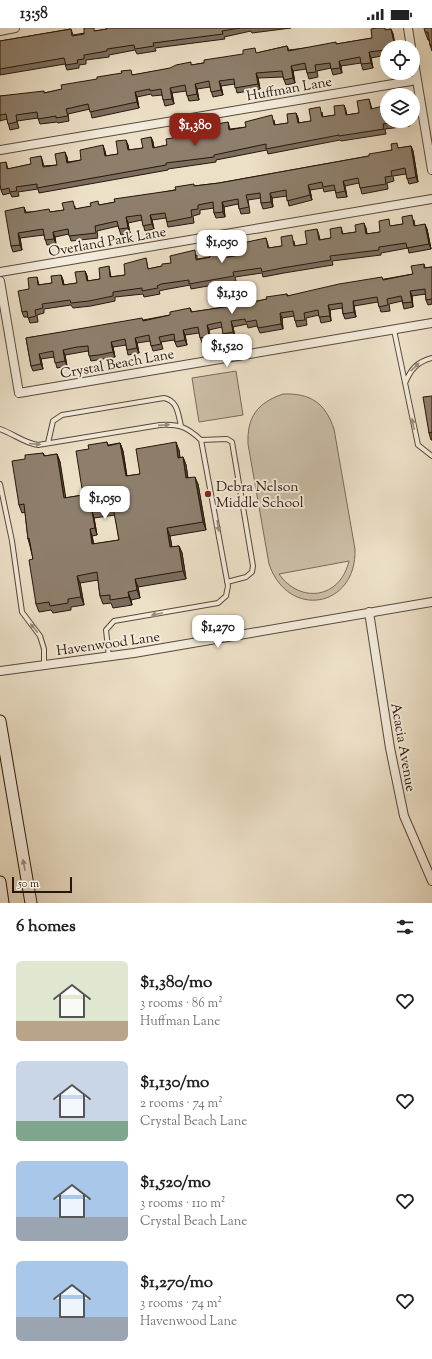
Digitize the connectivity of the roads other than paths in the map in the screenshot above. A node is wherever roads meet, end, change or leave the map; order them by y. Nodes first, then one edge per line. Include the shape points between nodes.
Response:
1 (15, 28) edge
2 (408, 28) edge
3 (0, 31) edge
4 (411, 40) edge
5 (417, 80) joint
6 (0, 150) edge
7 (432, 170) edge
8 (432, 199) edge
9 (0, 272) edge
10 (0, 282) edge
11 (432, 323) edge
12 (394, 329) junction
13 (432, 358) edge
14 (405, 383) junction
15 (181, 426) junction
16 (0, 429) edge
17 (201, 440) junction
18 (48, 444) junction
19 (432, 456) edge
20 (0, 484) edge
21 (227, 582) junction
22 (432, 602) edge
23 (369, 612) junction
24 (109, 657) junction
25 (44, 664) junction
26 (0, 671) edge
27 (0, 721) edge
28 (432, 881) edge
29 (0, 882) edge
30 (4, 903) edge
31 (31, 903) edge

1 - 3 street
2 - 4 street
5 - 6 street, Huffman Lane
5 - 7 street
8 - 9 street, Overland Park Lane
10 - 12 street, Crystal Beach Lane via 19,393
11 - 12 street, Crystal Beach Lane
12 - 14 lane
14 -> 13 lane via 419,362
19 -> 14 lane via 418,445
15 - 17 lane via 189,429
18 -> 15 lane via 160,424
15 - 18 lane via 175,405 164,398 62,415 53,421
16 -> 18 lane via 30,444
17 -> 21 lane
17 - 21 lane via 227,439 232,442 253,566 252,572 246,577
25 -> 20 lane via 44,649 40,636 22,612 12,541
21 -> 24 lane via 226,596 218,603 114,621 106,630
22 - 23 street, Havenwood Lane
23 - 24 street, Havenwood Lane
23 - 28 street, Acacia Avenue via 390,748 404,816
24 - 25 street, Havenwood Lane
25 - 26 street, Havenwood Lane
31 -> 27 main road
29 - 30 main road

